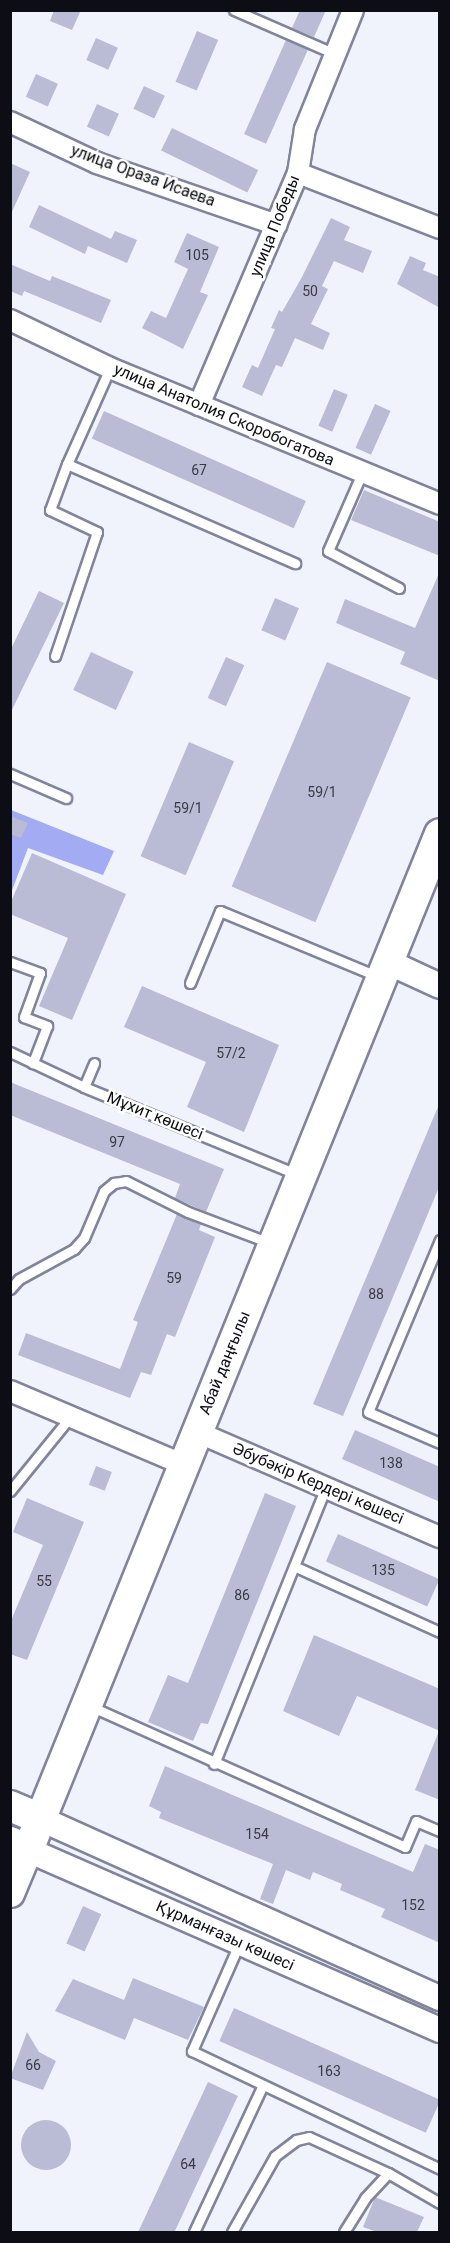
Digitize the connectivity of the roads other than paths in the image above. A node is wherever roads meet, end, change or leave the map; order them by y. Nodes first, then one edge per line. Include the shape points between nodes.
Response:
1 (234, 10) edge
2 (352, 10) edge
3 (333, 53) junction
4 (10, 122) edge
5 (298, 173) junction
6 (277, 225) junction
7 (440, 228) edge
8 (10, 320) edge
9 (110, 368) junction
10 (199, 405) junction
11 (67, 464) junction
12 (362, 473) junction
13 (440, 504) edge
14 (295, 563) dead end
15 (399, 588) dead end
16 (55, 656) dead end
17 (10, 774) edge
18 (66, 798) dead end
19 (440, 834) edge
20 (10, 962) edge
21 (384, 970) junction
22 (190, 983) dead end
23 (440, 986) edge
24 (10, 1052) edge
25 (33, 1063) junction
26 (94, 1063) dead end
27 (84, 1087) junction
28 (301, 1176) junction
29 (440, 1240) edge
30 (273, 1244) junction
31 (10, 1289) edge
32 (10, 1391) edge
33 (70, 1416) junction
34 (197, 1432) junction
35 (440, 1443) edge
36 (184, 1465) junction
37 (326, 1487) junction
38 (10, 1491) edge
39 (440, 1537) edge
40 (296, 1567) junction
41 (440, 1632) edge
42 (87, 1705) junction
43 (214, 1764) junction
44 (10, 1806) edge
45 (41, 1819) junction
46 (440, 1831) edge
47 (19, 1846) edge
48 (10, 1893) edge
49 (240, 1942) junction
50 (440, 1998) edge
51 (440, 2030) edge
52 (263, 2085) junction
53 (440, 2169) edge
54 (388, 2173) junction
55 (440, 2203) edge
56 (194, 2232) edge
57 (232, 2232) edge
58 (344, 2232) edge

1 - 3 lane
2 - 3 street, улица Победы
3 - 5 street, улица Победы via 304,129
4 - 6 street, улица Ораза Исаева via 97,163
5 - 6 street, улица Победы
5 - 7 street
6 - 10 street, улица Победы
8 - 9 street, улица Анатолия Скоробогатова
9 - 10 street, улица Анатолия Скоробогатова
9 - 11 lane
10 - 12 street, улица Анатолия Скоробогатова
11 - 14 lane
11 - 16 lane via 50,510 97,532
12 - 13 street, улица Анатолия Скоробогатова
12 - 15 lane via 328,551
17 - 18 lane
19 - 21 main road, Абай даңғылы
20 - 25 lane via 40,973 24,1017 47,1026
21 - 22 lane via 220,911
21 - 23 street
21 - 28 main road, Абай даңғылы
24 - 25 lane, Мұхит көшесі
25 - 27 lane, Мұхит көшесі
26 - 27 lane
27 - 28 lane, Мұхит көшесі
28 - 30 main road, Абай даңғылы
29 - 35 lane via 368,1412
30 - 31 lane via 188,1212 126,1181 114,1183 104,1191 84,1238 74,1249
30 - 34 main road, Абай даңғылы
32 - 33 street
33 - 36 street
33 - 38 lane
34 - 36 main road, Абай даңғылы
34 - 37 street, Әбубәкір Кердері көшесі
36 - 42 main road, Абай даңғылы
37 - 39 street, Әбубәкір Кердері көшесі
37 - 40 lane
40 - 41 lane
40 - 43 lane
42 - 43 lane
42 - 45 main road, Абай даңғылы
43 - 46 lane via 405,1847 416,1821
44 - 45 main road
45 - 47 main road, Абай даңғылы
45 - 50 street
47 - 48 main road, Абай даңғылы
47 - 49 street, Құрманғазы көшесі
49 - 51 street, Құрманғазы көшесі
49 - 52 lane via 192,2051
52 - 53 lane
52 - 56 lane
54 - 55 lane
54 - 57 lane via 309,2137 296,2140 275,2156
54 - 58 lane via 364,2198

